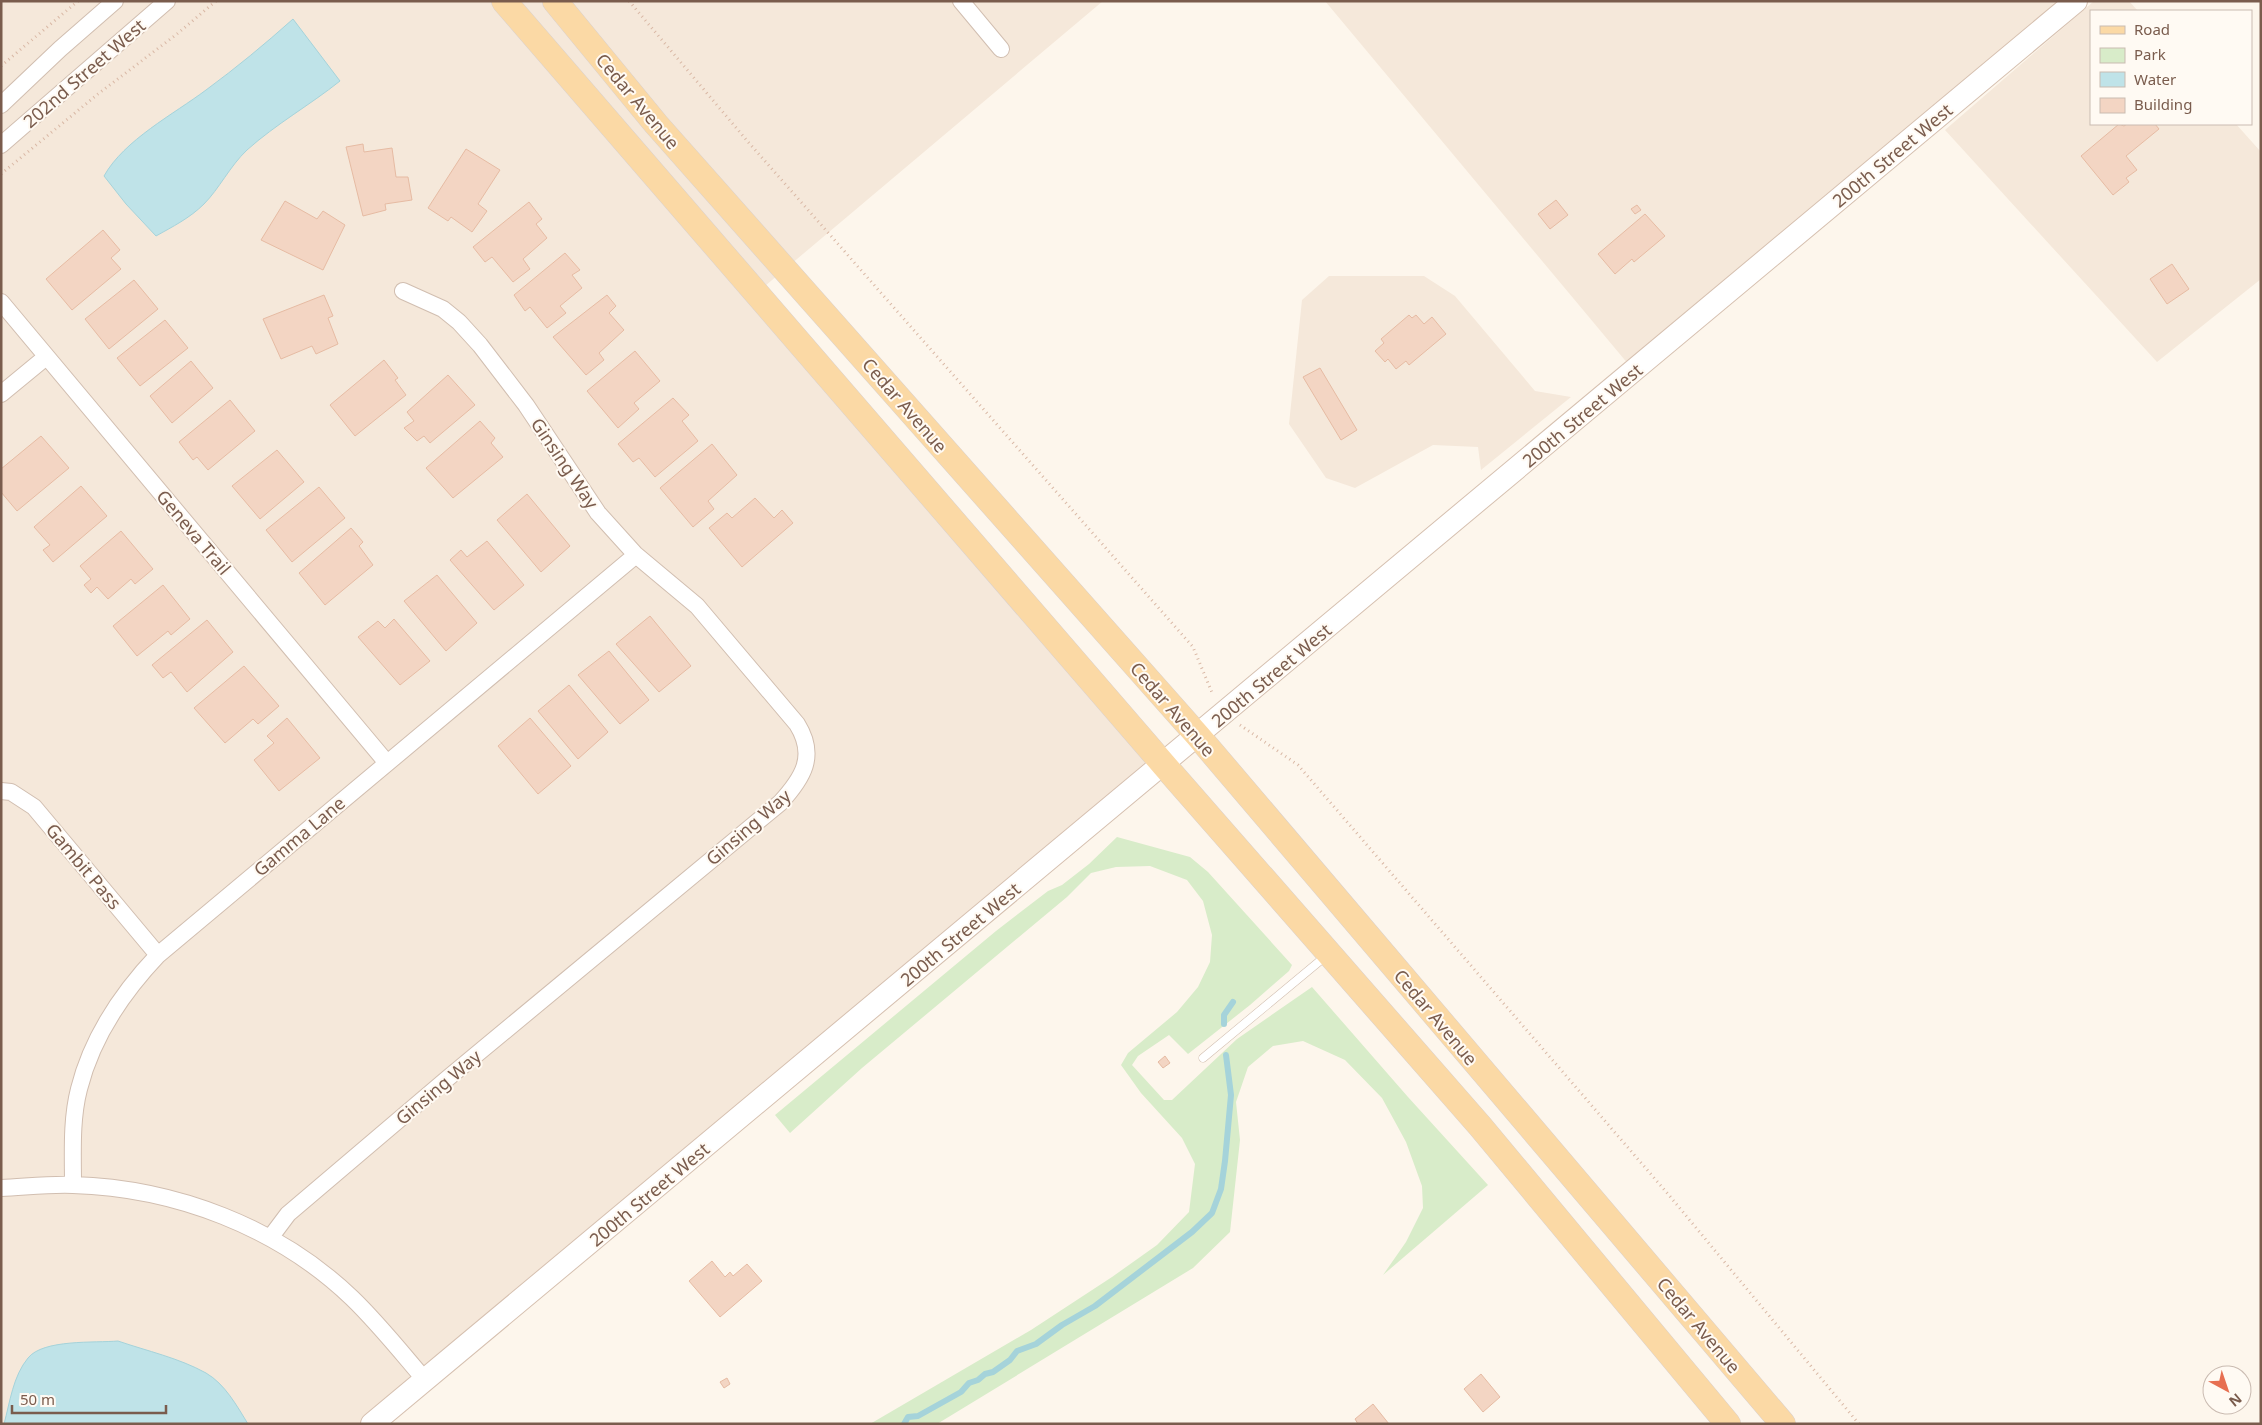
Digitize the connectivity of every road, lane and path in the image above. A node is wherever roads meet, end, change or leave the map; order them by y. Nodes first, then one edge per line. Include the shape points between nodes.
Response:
1 (78, 1) edge
2 (115, 1) edge
3 (168, 1) edge
4 (216, 1) edge
5 (504, 1) edge
6 (554, 1) edge
7 (961, 1) edge
8 (2076, 1) edge
9 (1001, 49) dead end
10 (1, 66) edge
11 (1, 105) edge
12 (1, 145) edge
13 (1, 174) edge
14 (404, 291) dead end
15 (1, 302) edge
16 (46, 356) junction
17 (1, 394) edge
18 (636, 555) junction
19 (1198, 736) junction
20 (387, 762) junction
21 (1164, 765) junction
22 (1, 791) edge
23 (1328, 954) junction
24 (158, 955) junction
25 (1204, 1058) dead end
26 (73, 1185) junction
27 (1, 1188) edge
28 (270, 1238) junction
29 (425, 1380) junction
30 (372, 1424) edge
31 (1728, 1424) edge
32 (1783, 1424) edge

1 - 10 path
2 - 11 street, 202nd Street West
3 - 12 street, 202nd Street West
4 - 13 path
5 - 21 main road, Cedar Avenue
6 - 19 main road, Cedar Avenue via 656,124
7 - 9 street
8 - 19 street, 200th Street West
14 - 18 street, Ginsing Way via 443,309 480,345 526,405 598,513
15 - 16 street, Geneva Trail
16 - 17 street
16 - 20 street, Geneva Trail
18 - 20 street, Gamma Lane
18 - 28 street, Ginsing Way via 697,606 797,724 805,737 807,754 799,778 780,803 288,1214
19 - 21 street, 200th Street West
19 - 32 main road, Cedar Avenue
20 - 24 street, Gamma Lane
21 - 23 main road, Cedar Avenue
21 - 29 street, 200th Street West
22 - 24 street, Gambit Pass via 11,792 34,807
23 - 25 lane
23 - 31 main road, Cedar Avenue via 1480,1126
24 - 26 street, Gamma Lane via 112,1010 85,1070 76,1108
26 - 27 street
26 - 28 street via 137,1191 179,1202 225,1217
28 - 29 street via 294,1252 351,1297
29 - 30 street, 200th Street West

